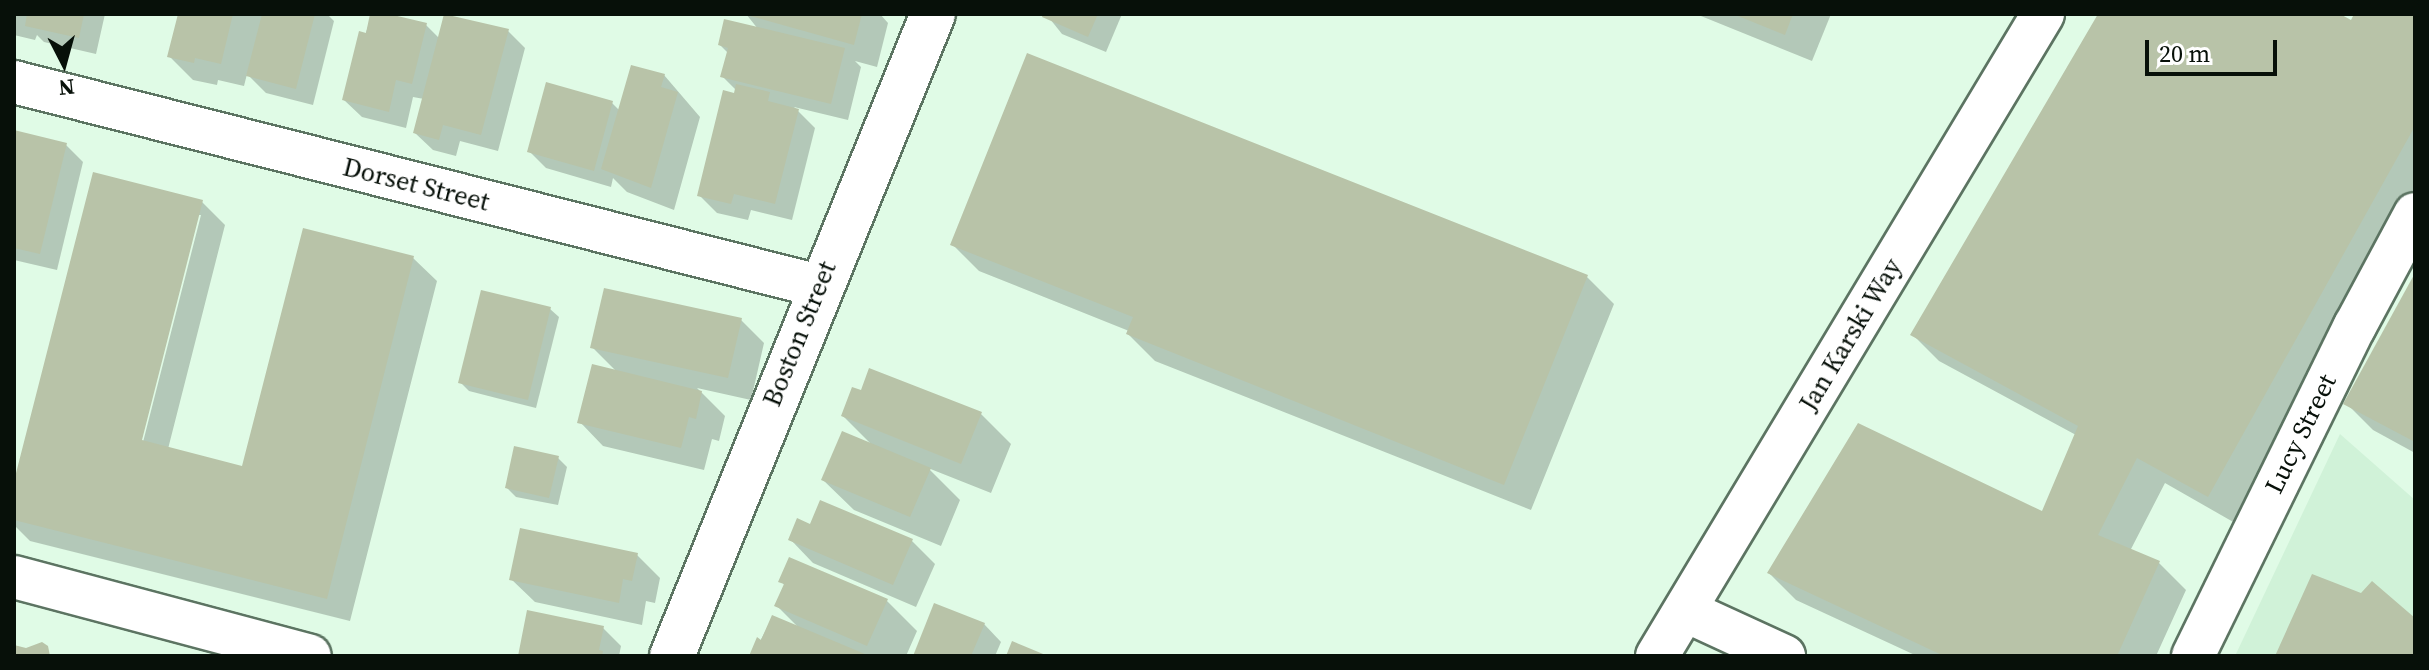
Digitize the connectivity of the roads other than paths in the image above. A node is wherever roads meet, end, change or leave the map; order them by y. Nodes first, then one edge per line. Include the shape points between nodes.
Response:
1 (933, 14) edge
2 (2043, 14) edge
3 (14, 82) edge
4 (2415, 214) edge
5 (819, 286) junction
6 (14, 577) edge
7 (1686, 611) junction
8 (310, 656) edge
9 (672, 656) edge
10 (1657, 656) edge
11 (1784, 656) edge
12 (2193, 656) edge

1 - 5 main road, Boston Street
2 - 7 street, Jan Karski Way
3 - 5 street, Dorset Street
4 - 12 street, Lucy Street
5 - 9 main road, Boston Street
6 - 8 street
7 - 10 street, Jan Karski Way
7 - 11 street

